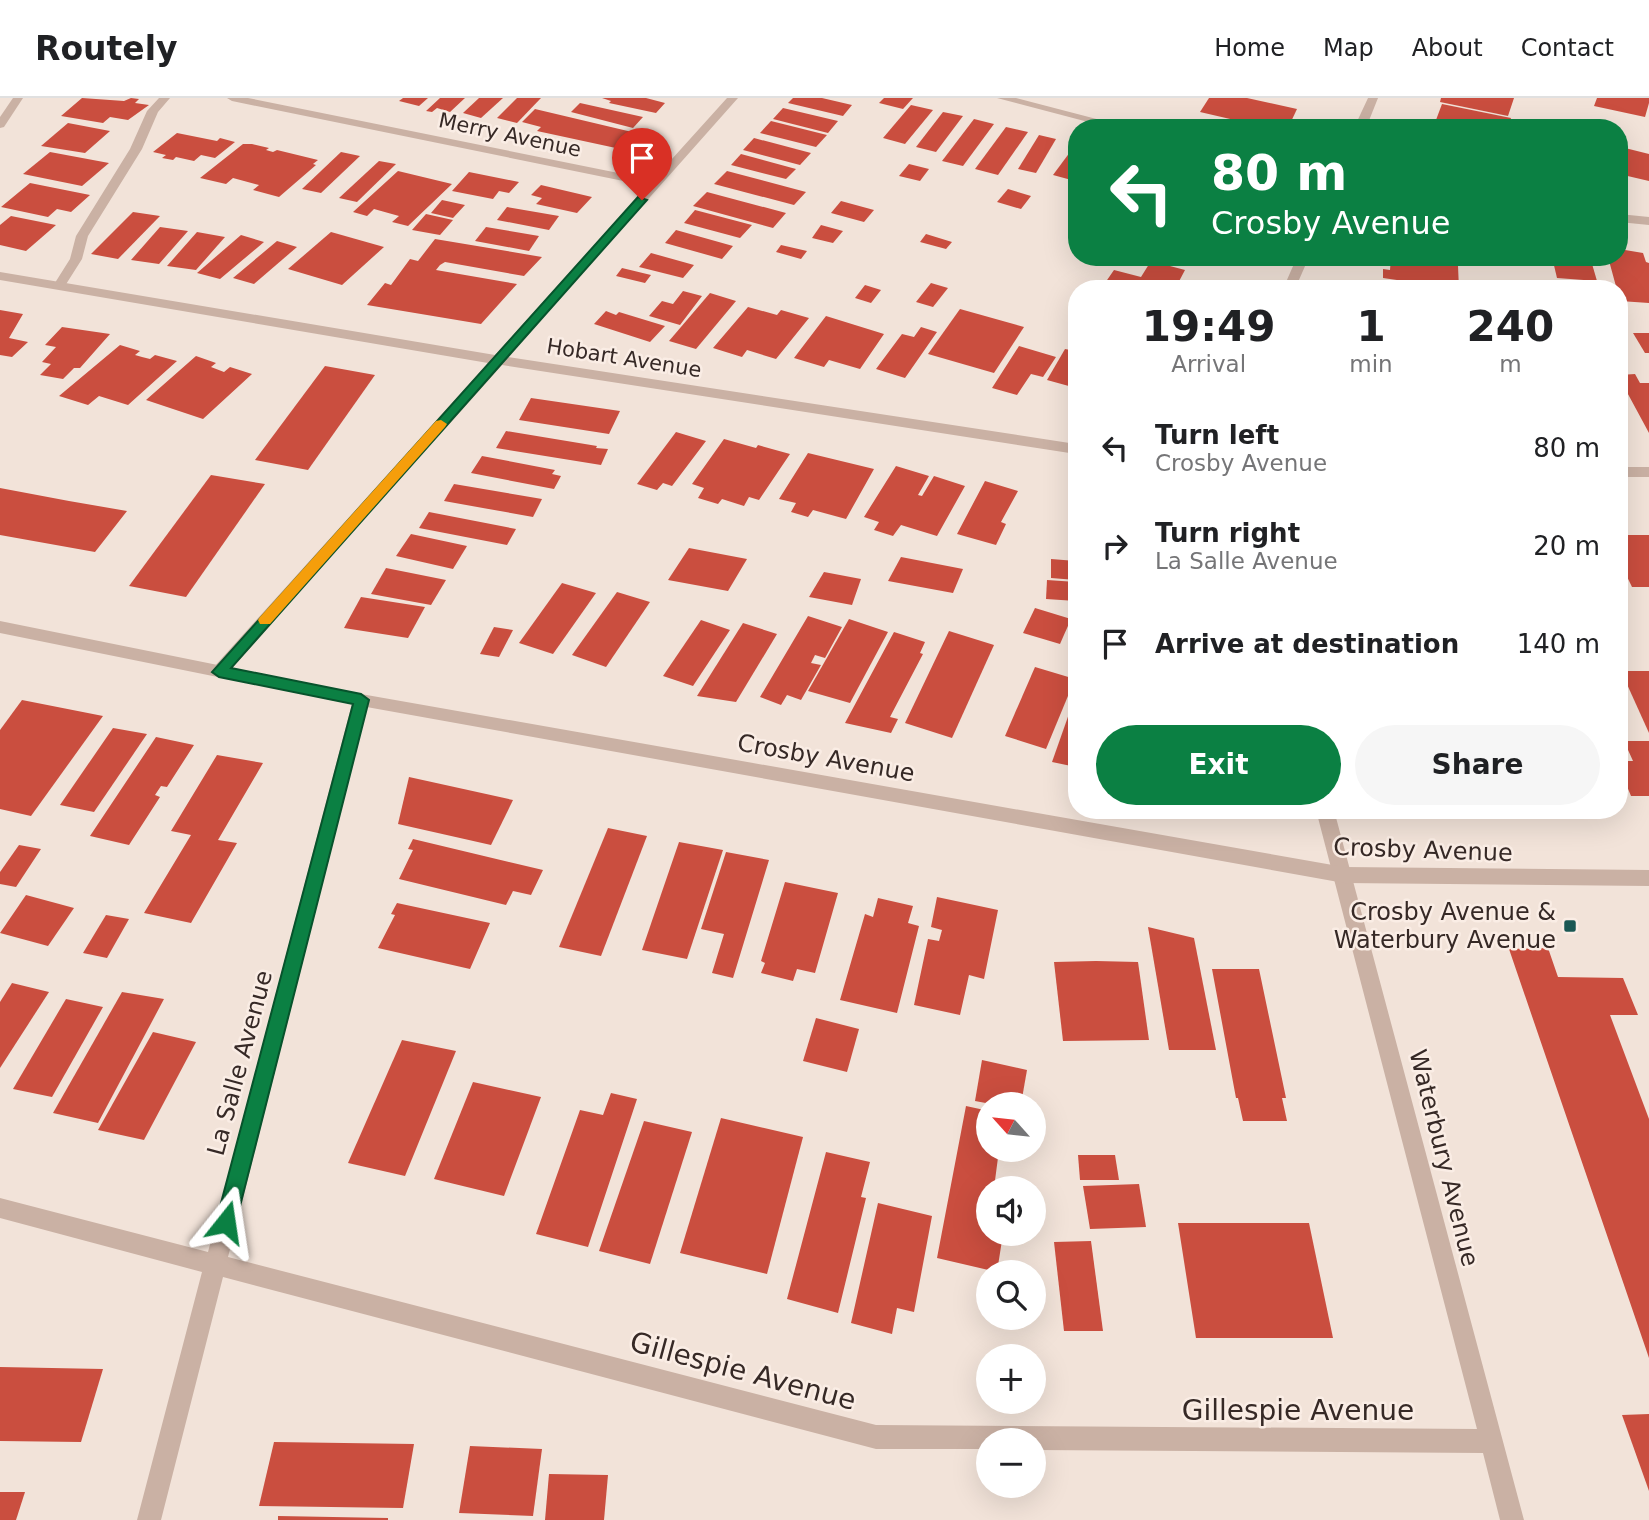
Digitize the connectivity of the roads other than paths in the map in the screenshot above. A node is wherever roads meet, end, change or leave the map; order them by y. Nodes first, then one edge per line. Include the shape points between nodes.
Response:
1 (18, 98) edge
2 (165, 98) edge
3 (232, 98) edge
4 (733, 98) edge
5 (1002, 98) edge
6 (1374, 98) edge
7 (1089, 119) edge
8 (1364, 119) edge
9 (0, 125) edge
10 (656, 184) junction
11 (1628, 219) edge
12 (1649, 221) edge
13 (0, 276) edge
14 (59, 286) junction
15 (498, 360) junction
16 (1068, 448) edge
17 (1628, 472) edge
18 (1649, 472) edge
19 (0, 627) edge
20 (219, 672) junction
21 (361, 700) junction
22 (1328, 819) edge
23 (1344, 875) junction
24 (1649, 878) edge
25 (0, 1208) edge
26 (215, 1264) junction
27 (1490, 1441) junction
28 (149, 1520) edge
29 (1512, 1520) edge

1 - 9 street
2 - 14 street via 153,111 136,149 82,236 76,258
3 - 10 street, Merry Avenue
4 - 10 street
5 - 7 street
6 - 8 street
10 - 15 street
11 - 12 street
13 - 14 street, Hobart Avenue
14 - 15 street, Hobart Avenue
15 - 16 street, Hobart Avenue
15 - 20 street
17 - 18 street
19 - 20 street, Crosby Avenue
20 - 21 street, Crosby Avenue
21 - 23 street, Crosby Avenue
21 - 26 street, La Salle Avenue
22 - 23 street, Waterbury Avenue
23 - 24 street, Crosby Avenue
23 - 27 street, Waterbury Avenue
25 - 26 street, Gillespie Avenue
26 - 27 street, Gillespie Avenue via 876,1437
26 - 28 street, La Salle Avenue
27 - 29 street, Waterbury Avenue

